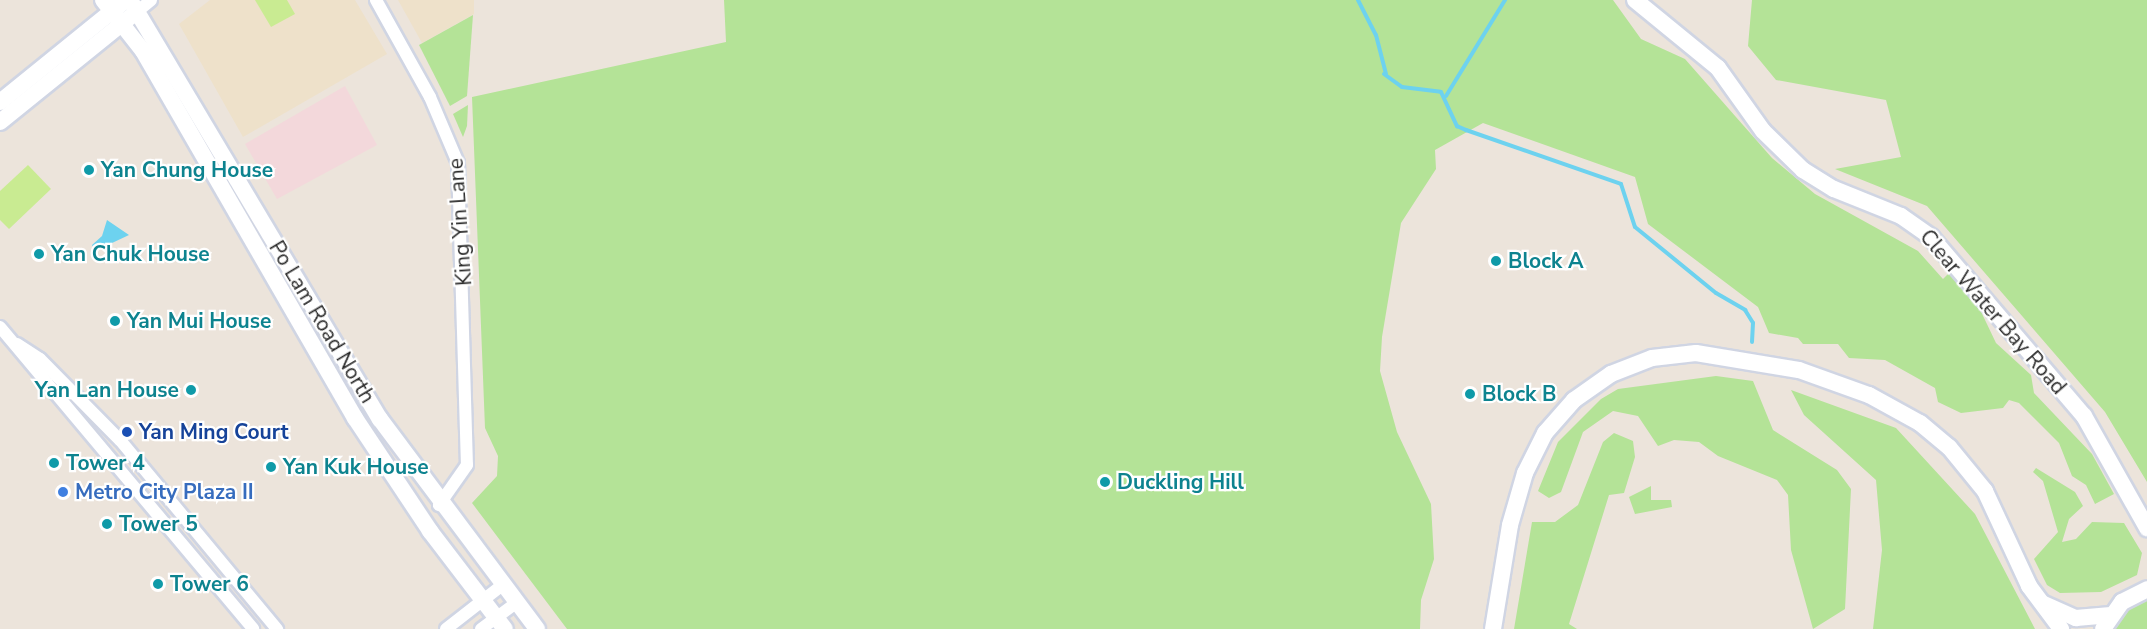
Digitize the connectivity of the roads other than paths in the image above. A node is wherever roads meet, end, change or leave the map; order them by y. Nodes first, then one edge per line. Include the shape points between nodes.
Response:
1 (376, 0) edge
2 (1635, 0) edge
3 (136, 3) edge
4 (112, 11) edge
5 (0, 102) edge
6 (0, 122) edge
7 (0, 327) edge
8 (14, 342) junction
9 (439, 505) junction
10 (2147, 528) edge
11 (501, 586) junction
12 (2147, 588) edge
13 (2034, 595) junction
14 (483, 601) junction
15 (516, 603) junction
16 (2106, 622) edge
17 (500, 624) edge
18 (253, 629) edge
19 (277, 629) edge
20 (446, 629) edge
21 (481, 629) edge
22 (537, 629) edge
23 (1493, 629) edge
24 (2061, 629) edge

1 - 9 street, King Yin Lane via 455,148 465,278 468,465
2 - 10 main road, Clear Water Bay Road via 1718,68 1763,131 1803,170 1834,189 1901,216 1931,237 2084,416
3 - 4 main road
3 - 9 main road, Po Lam Road North via 339,353
4 - 5 main road
4 - 6 main road
4 - 14 main road, Po Lam Road North via 232,201 355,418
7 - 8 street
8 - 18 street via 30,368 152,503
8 - 19 street via 40,358 120,440
9 - 11 main road, Po Lam Road North
11 - 14 street
11 - 15 main road, Po Lam Road North
12 - 16 main road
13 - 16 main road via 2066,616
13 - 23 main road via 1985,491 1950,447 1920,423 1869,394 1799,370 1696,352 1652,358 1611,374 1574,400 1545,433 1525,473 1510,525
13 - 24 main road
14 - 17 main road, Po Lam Road North
14 - 20 street
15 - 17 street
15 - 22 main road, Po Lam Road North
17 - 21 street

